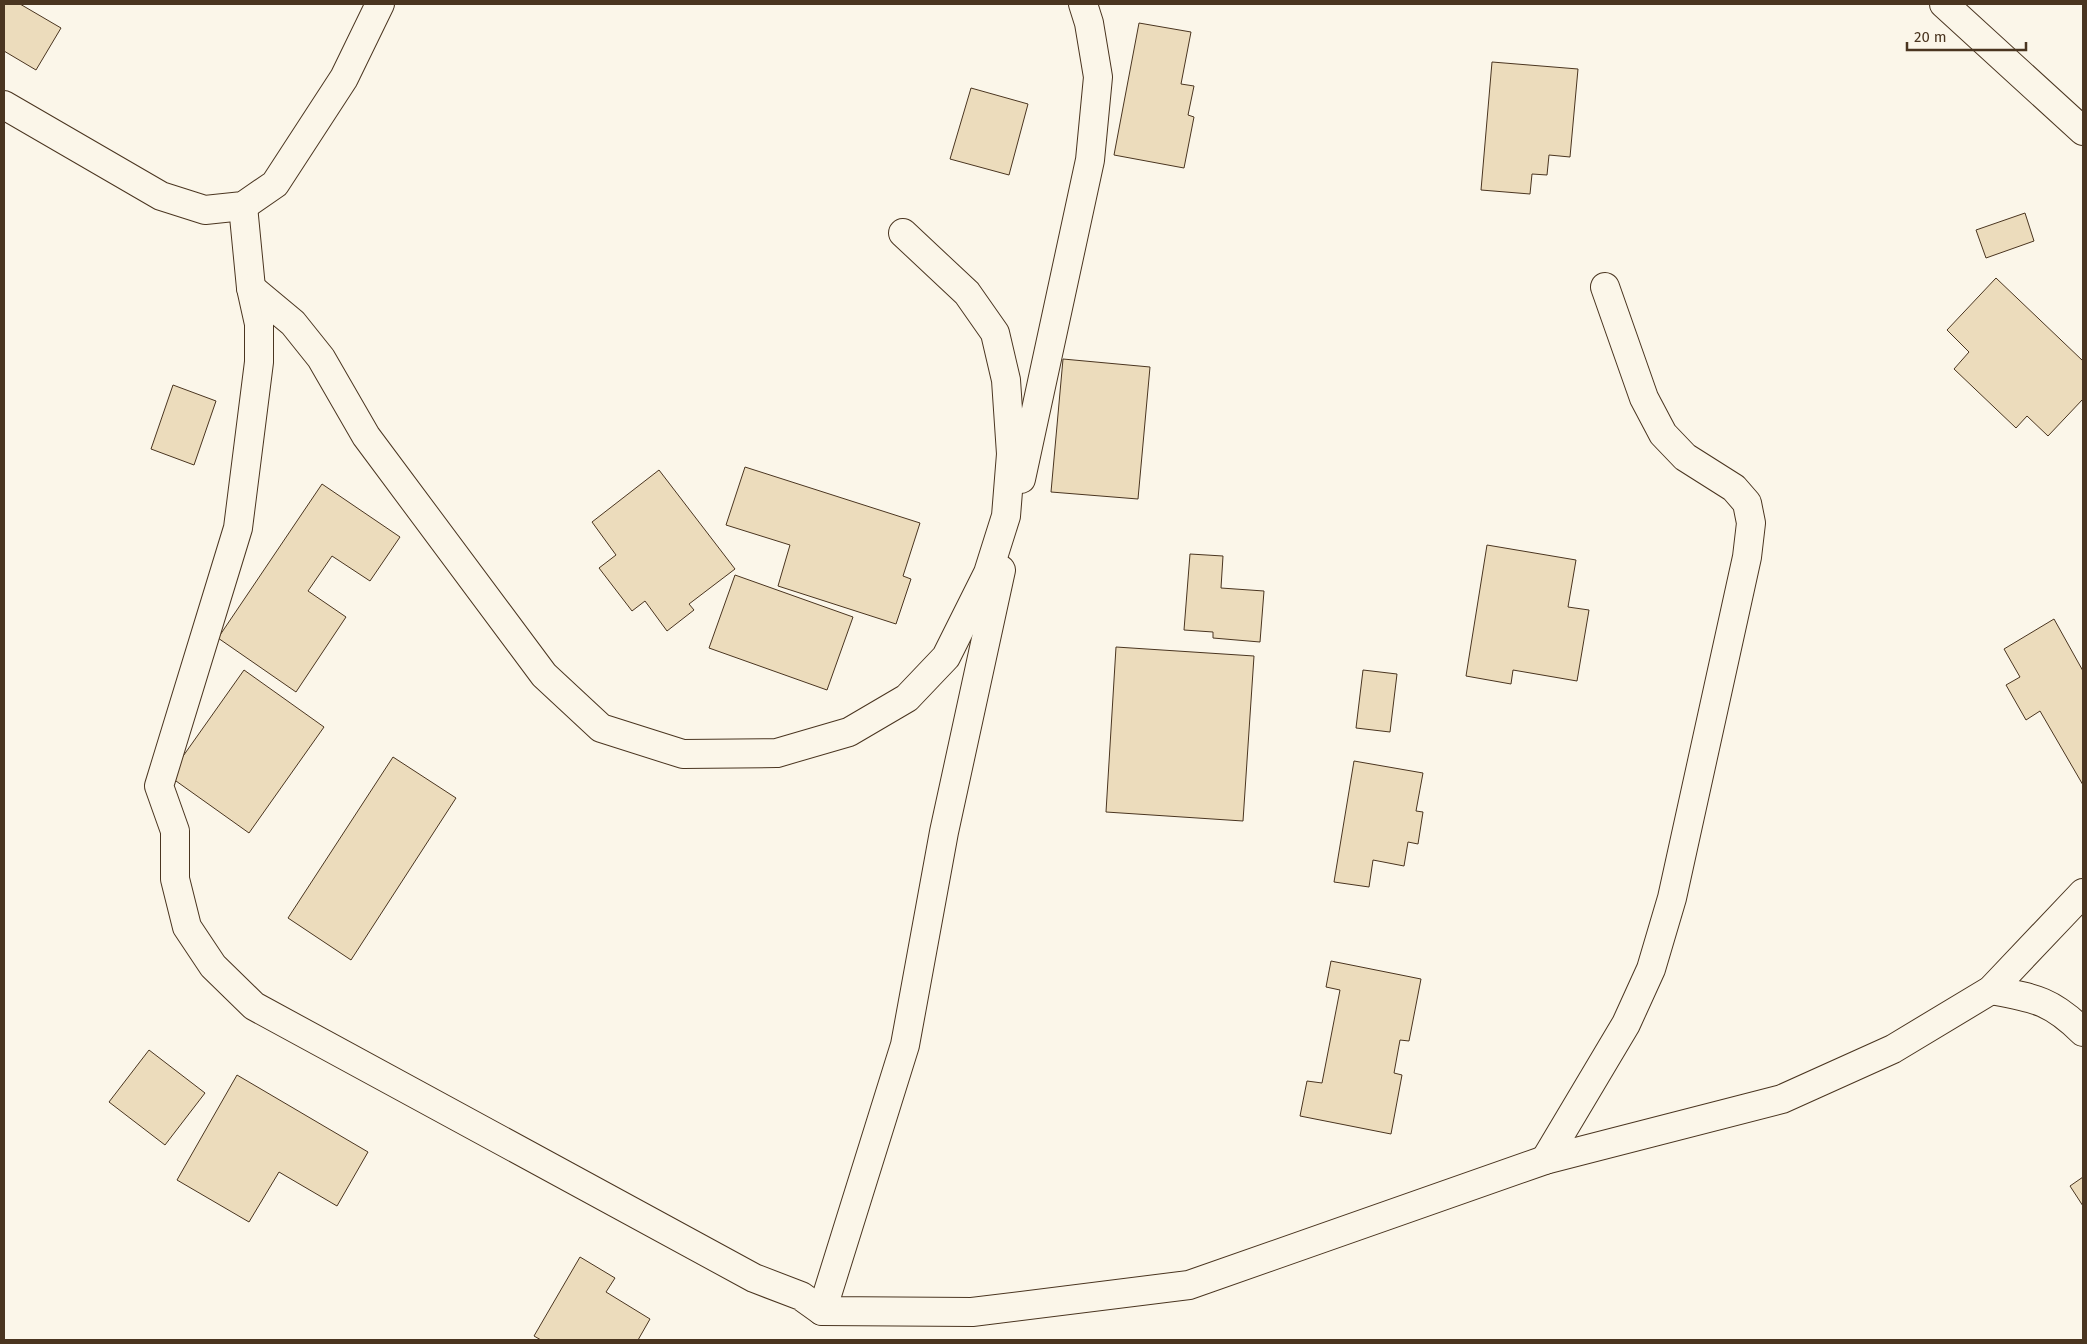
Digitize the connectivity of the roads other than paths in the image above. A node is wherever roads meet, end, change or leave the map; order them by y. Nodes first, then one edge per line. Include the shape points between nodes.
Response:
1 (380, 4) edge
2 (1083, 4) edge
3 (1944, 4) edge
4 (4, 105) edge
5 (2083, 131) edge
6 (243, 206) junction
7 (903, 233) dead end
8 (1605, 287) dead end
9 (251, 288) junction
10 (2083, 893) edge
11 (1991, 990) junction
12 (2083, 1032) edge
13 (1545, 1160) junction
14 (822, 1311) junction

1 - 6 street via 344,78 275,184
2 - 14 street via 1098,77 1090,160 944,832 905,1045
3 - 5 street
4 - 6 street via 161,196 204,210
6 - 9 street
7 - 9 street via 967,293 995,333 1006,380 1011,454 1006,516 988,572 946,657 907,698 850,732 777,752 683,754 602,728 544,675 366,436 321,358 293,323
8 - 13 street via 1644,398 1663,434 1685,457 1734,488 1747,503 1751,523 1748,557 1672,898 1651,969 1626,1024
9 - 14 street via 259,324 259,362 238,528 159,786 175,831 175,879 187,927 213,966 254,1006 754,1278 801,1296
10 - 11 street
11 - 12 street via 2036,998 2067,1016
11 - 13 street via 1894,1050 1782,1099
13 - 14 street via 1189,1285 972,1312

